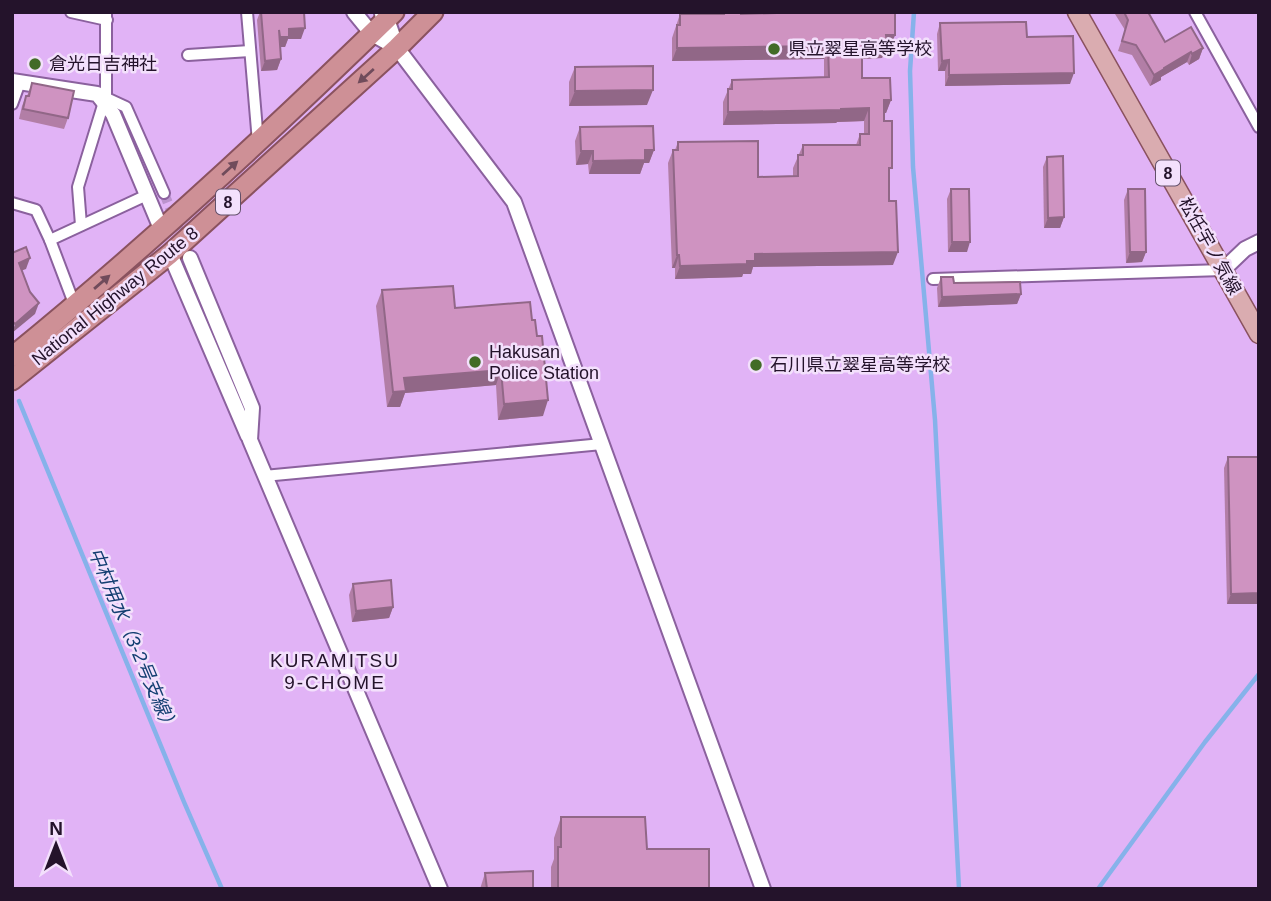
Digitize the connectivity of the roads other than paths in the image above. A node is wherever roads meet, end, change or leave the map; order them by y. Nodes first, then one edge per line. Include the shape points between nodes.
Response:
1 (71, 12) edge
2 (247, 12) edge
3 (354, 12) edge
4 (433, 12) edge
5 (1077, 12) edge
6 (1195, 12) edge
7 (387, 14) edge
8 (107, 16) edge
9 (372, 34) junction
10 (397, 48) junction
11 (250, 51) junction
12 (188, 55) dead end
13 (16, 82) edge
14 (102, 98) junction
15 (12, 104) edge
16 (1259, 127) edge
17 (258, 143) junction
18 (164, 193) tunnel mouth
19 (147, 195) junction
20 (12, 203) edge
21 (80, 225) junction
22 (162, 231) junction
23 (50, 240) junction
24 (1259, 242) edge
25 (170, 254) junction
26 (190, 258) tunnel mouth
27 (1223, 270) junction
28 (933, 279) dead end
29 (75, 306) junction
30 (1259, 334) edge
31 (12, 357) edge
32 (12, 380) edge
33 (250, 440) junction
34 (602, 444) junction
35 (264, 476) junction
36 (440, 889) edge
37 (763, 889) edge

1 - 8 street
2 - 11 street
3 - 9 street
4 - 10 highway, National Highway Route 8 / 8
5 - 27 main road, 松任宇ノ気線 / 8
6 - 16 street
7 - 9 highway, National Highway Route 8 / 8
7 - 10 street
8 - 14 street
9 - 10 street
9 - 17 highway, National Highway Route 8 / 8
10 -> 25 highway, National Highway Route 8 / 8
10 - 34 street via 514,202
11 - 12 street
11 - 17 street
13 - 14 street
13 - 15 street
14 - 18 street via 126,107
14 - 19 street
14 - 21 street via 78,187
22 -> 17 highway, National Highway Route 8 / 8
19 - 21 street
19 - 22 street
20 - 23 street via 36,210
21 - 23 street
29 -> 22 highway, National Highway Route 8 / 8
23 - 29 street
24 - 27 street
25 - 32 highway, National Highway Route 8 / 8
25 - 33 street
26 - 33 street via 252,408
27 - 28 street
27 - 30 main road, 松任宇ノ気線 / 8
29 - 31 highway, National Highway Route 8 / 8
33 - 35 street
34 - 35 street
34 - 37 street
35 - 36 street

